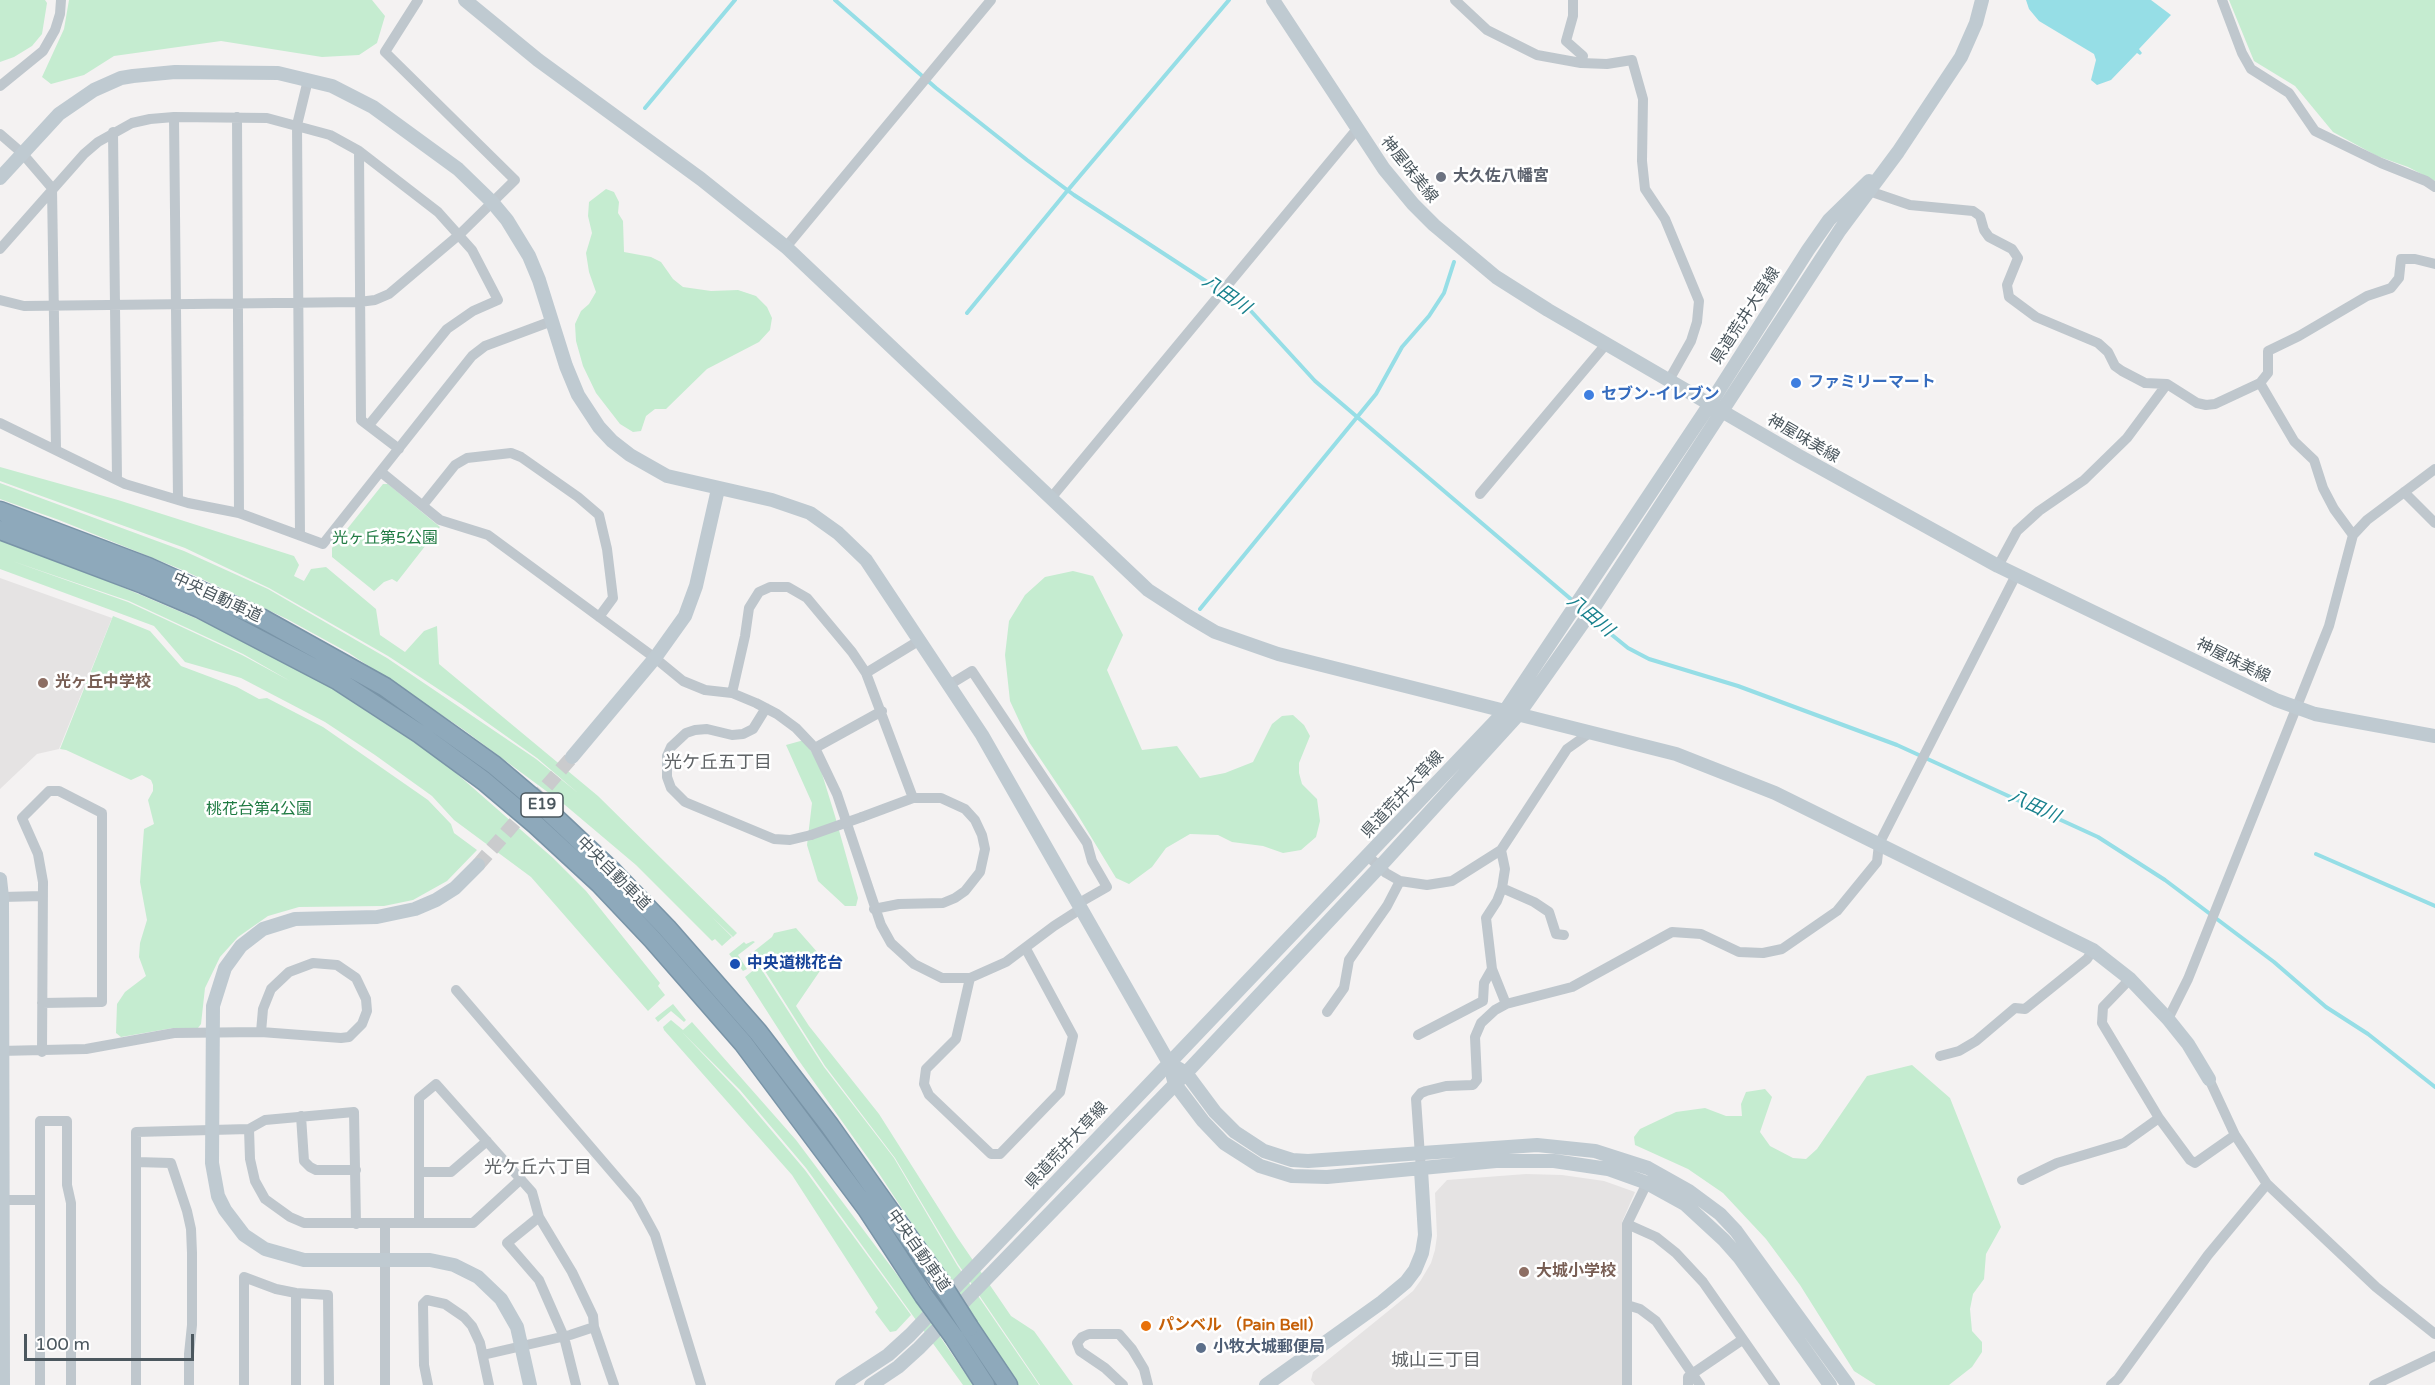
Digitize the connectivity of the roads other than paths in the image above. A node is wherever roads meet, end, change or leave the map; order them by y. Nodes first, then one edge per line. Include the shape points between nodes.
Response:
1 (61, 0) edge
2 (418, 0) edge
3 (991, 0) edge
4 (1273, 0) edge
5 (1455, 0) edge
6 (1573, 0) edge
7 (1982, 0) edge
8 (2222, 0) edge
9 (474, 2) edge
10 (1581, 63) junction
11 (308, 80) junction
12 (0, 86) edge
13 (174, 117) junction
14 (237, 117) junction
15 (297, 124) junction
16 (1357, 129) junction
17 (113, 132) junction
18 (0, 134) edge
19 (359, 151) junction
20 (1898, 152) junction
21 (22, 153) junction
22 (0, 178) edge
23 (2435, 187) edge
24 (52, 188) junction
25 (1869, 191) junction
26 (492, 202) junction
27 (460, 234) junction
28 (786, 247) junction
29 (0, 249) edge
30 (2435, 264) edge
31 (0, 300) edge
32 (298, 301) junction
33 (238, 302) junction
34 (358, 302) junction
35 (115, 304) junction
36 (176, 304) junction
37 (54, 306) junction
38 (552, 321) junction
39 (1607, 344) junction
40 (1669, 380) junction
41 (2167, 384) junction
42 (2260, 384) junction
43 (1715, 407) junction
44 (0, 423) edge
45 (369, 425) junction
46 (399, 449) junction
47 (56, 450) junction
48 (2435, 469) edge
49 (381, 472) junction
50 (117, 480) junction
51 (718, 489) junction
52 (2404, 492) junction
53 (1480, 494) dead end
54 (1051, 498) junction
55 (178, 500) junction
56 (423, 505) junction
57 (0, 511) edge
58 (239, 513) junction
59 (2435, 524) edge
60 (0, 530) edge
61 (300, 535) junction
62 (2353, 535) junction
63 (1998, 566) junction
64 (2016, 575) junction
65 (599, 617) junction
66 (920, 640) junction
67 (655, 658) junction
68 (866, 673) junction
69 (950, 686) junction
70 (732, 693) junction
71 (766, 708) junction
72 (2295, 709) junction
73 (882, 711) junction
74 (1511, 713) junction
75 (1591, 732) junction
76 (2435, 736) edge
77 (815, 748) junction
78 (572, 757) tunnel mouth
79 (913, 798) junction
80 (1879, 844) junction
81 (1501, 850) junction
82 (1368, 856) junction
83 (478, 865) tunnel mouth
84 (1379, 867) junction
85 (0, 879) edge
86 (1400, 881) junction
87 (1502, 888) junction
88 (43, 896) junction
89 (2, 897) junction
90 (1081, 906) junction
91 (874, 909) junction
92 (1564, 936) dead end
93 (1026, 949) junction
94 (2093, 950) junction
95 (1492, 969) junction
96 (970, 978) junction
97 (2130, 979) junction
98 (456, 990) dead end
99 (42, 1003) junction
100 (1506, 1004) junction
101 (1327, 1012) dead end
102 (2168, 1018) junction
103 (261, 1032) junction
104 (212, 1033) junction
105 (1418, 1035) dead end
106 (2, 1051) edge
107 (42, 1052) junction
108 (1940, 1056) dead end
109 (1169, 1063) junction
110 (1185, 1073) junction
111 (2209, 1079) joint
112 (1175, 1084) junction
113 (301, 1116) junction
114 (2158, 1118) junction
115 (249, 1130) junction
116 (212, 1131) junction
117 (2235, 1135) junction
118 (487, 1141) junction
119 (1420, 1153) junction
120 (136, 1162) junction
121 (356, 1170) junction
122 (1421, 1170) junction
123 (419, 1172) junction
124 (521, 1179) junction
125 (2022, 1180) dead end
126 (1647, 1183) junction
127 (2267, 1184) junction
128 (2, 1200) edge
129 (40, 1200) junction
130 (539, 1217) junction
131 (419, 1223) junction
132 (356, 1224) junction
133 (385, 1224) junction
134 (1627, 1224) junction
135 (385, 1260) junction
136 (296, 1293) junction
137 (1627, 1305) junction
138 (594, 1327) junction
139 (2435, 1334) edge
140 (564, 1336) junction
141 (1742, 1340) junction
142 (522, 1346) junction
143 (483, 1354) junction
144 (2435, 1356) edge
145 (1690, 1379) edge
146 (3, 1385) edge
147 (40, 1385) edge
148 (71, 1385) edge
149 (136, 1385) edge
150 (189, 1385) edge
151 (244, 1385) edge
152 (296, 1385) edge
153 (329, 1385) edge
154 (385, 1385) edge
155 (428, 1385) edge
156 (489, 1385) edge
157 (530, 1385) edge
158 (576, 1385) edge
159 (614, 1385) edge
160 (701, 1385) edge
161 (842, 1385) edge
162 (871, 1385) edge
163 (985, 1385) edge
164 (1008, 1385) edge
165 (1123, 1385) edge
166 (1148, 1385) edge
167 (1266, 1385) edge
168 (1628, 1385) edge
169 (1700, 1385) edge
170 (1775, 1385) edge
171 (1830, 1385) edge
172 (1848, 1385) edge
173 (2111, 1385) edge
174 (2374, 1385) edge

1 - 12 street via 55,30 43,51
2 - 26 street via 385,52 515,180
3 - 28 street
4 - 16 street, 神屋味美線
5 - 10 street via 1487,30 1537,56
6 - 10 street via 1566,41 1583,56
7 - 20 street, 県道荒井大草線 via 1961,57
8 - 23 street via 2251,69 2289,93 2315,131
9 - 28 street via 538,60 693,172
10 - 40 street via 1632,60 1643,99 1645,189 1665,219 1699,301 1691,341
11 - 15 street
11 - 21 street via 257,71 160,72 121,78 94,90 59,114
11 - 26 street via 332,86 373,107 458,169
13 - 14 street
13 - 17 street via 150,119
13 - 36 street
14 - 15 street
14 - 33 street
15 - 19 street via 330,135
15 - 32 street
16 - 39 street, 神屋味美線 via 1413,204 1459,247 1496,277
16 - 54 street
17 - 24 street via 84,154
17 - 35 street
18 - 21 street
19 - 27 street
19 - 34 street
20 - 25 street, 県道荒井大草線
20 - 43 street, 県道荒井大草線 via 1830,220
21 - 22 street
21 - 24 street
24 - 29 street
24 - 37 street
25 - 41 street via 1911,205 1973,211 1980,216 1989,237 2012,249 2018,258 2007,285 2009,297 2036,317 2098,344 2122,372 2145,382
25 - 43 street, 県道荒井大草線
26 - 27 street
26 - 38 street via 529,256
27 - 34 street via 389,294
27 - 45 street via 482,266 498,300 447,329
28 - 54 street
30 - 42 street via 2401,259 2399,278 2391,288 2367,296 2268,351 2268,373
31 - 37 street via 24,306
32 - 33 street
32 - 34 street
32 - 61 street
33 - 36 street
33 - 58 street
34 - 45 street via 361,420
35 - 36 street
35 - 37 street
35 - 50 street
36 - 55 street
37 - 47 street
38 - 46 street via 485,346 472,356
38 - 51 street via 578,395 612,441 650,468
39 - 40 street, 神屋味美線
39 - 53 street
40 - 43 street, 神屋味美線
41 - 42 street via 2206,405
41 - 63 street via 2118,447 2084,480 2017,531
42 - 62 street via 2294,441 2314,460 2323,488
43 - 63 street, 神屋味美線
43 - 74 street, 県道荒井大草線 via 1584,591
43 - 74 street, 県道荒井大草線 via 1597,603
44 - 47 street
45 - 46 street
46 - 49 street
47 - 50 street
48 - 52 street
49 - 56 street
49 - 61 street via 323,544
50 - 55 street
51 - 66 street via 810,513 838,533 866,560
51 - 67 street via 691,602
52 - 59 street
52 - 62 street
54 - 74 street via 1149,590 1215,632 1278,654
55 - 58 street
56 - 65 street via 440,520 488,535
56 - 65 street via 456,465 467,458 512,453 521,456 599,515 613,598
57 - 164 highway, 中央自動車道 / E19, bridge via 148,567 261,618 385,687 494,765 546,809 613,872 743,1015 830,1126
58 - 61 street
60 - 163 highway, 中央自動車道 / E19, bridge via 199,608 327,674 420,734 536,825 653,940 743,1044 847,1181
62 - 72 street via 2329,626
63 - 64 street, 神屋味美線
64 - 72 street, 神屋味美線
64 - 80 street
65 - 67 street
66 - 68 street
66 - 69 street
67 - 70 street via 694,687
67 - 78 street
68 - 70 street via 807,598 788,587 770,587 759,592 749,608
68 - 73 street
69 - 90 street
69 - 90 street via 972,671 1087,843 1107,887
70 - 71 street
71 - 77 street via 791,723
71 - 79 street, bridge via 753,729 743,734 707,729 686,733 667,756 671,788 685,802 774,839 790,840
72 - 76 street, 神屋味美線
72 - 102 street via 2188,979
73 - 77 street
73 - 79 street
74 - 75 street
74 - 82 street, 県道荒井大草線
74 - 84 street, 県道荒井大草線
75 - 80 street via 1676,754 1775,793
75 - 81 street via 1567,749
77 - 91 street via 837,794
79 - 91 street via 941,798 965,809 975,820 985,849 980,872 965,891 943,903
80 - 94 street
80 - 100 street via 1877,862 1837,911 1782,949 1739,952 1701,934 1672,932 1572,987
81 - 86 street via 1452,881 1427,885
81 - 87 street via 1505,869
82 - 84 street
82 - 109 street, 県道荒井大草線
83 - 104 street via 455,888 416,909 377,917 295,919 255,934 235,953 221,978 213,1006
84 - 86 street
84 - 110 street, 県道荒井大草線
85 - 89 street
86 - 101 street via 1349,960 1344,988
87 - 92 street via 1549,912 1556,934
87 - 95 street via 1486,918
88 - 89 street
88 - 99 street
88 - 99 street via 38,854 22,818 49,791 59,791 102,813 102,1002
89 - 106 street
90 - 93 street
90 - 109 street
91 - 96 street via 891,943 914,964 942,978
93 - 96 street
93 - 96 street via 1073,1036 1060,1092 1000,1154 991,1154 929,1095 924,1084 926,1069 956,1039
94 - 97 street
94 - 108 street via 2025,1009 2015,1008 1976,1041
95 - 100 street
95 - 105 street via 1483,1001
97 - 102 street
97 - 114 street via 2103,1007 2102,1023
98 - 160 street via 636,1200 655,1235
99 - 107 street
100 - 119 street via 1480,1023 1475,1038 1477,1080 1473,1085 1446,1086 1421,1093 1416,1099
102 - 111 street
103 - 103 street via 349,1037 362,1024 367,1011 362,988 347,970 337,965 300,966 271,989 263,1009
103 - 104 street
104 - 107 street via 174,1033 86,1049
104 - 116 street
106 - 107 street
106 - 128 street
109 - 110 street
109 - 112 street
109 - 161 street, 県道荒井大草線 via 910,1335 888,1355
110 - 112 street, 県道荒井大草線
110 - 119 street via 1235,1132 1271,1154 1308,1161
111 - 117 street
112 - 122 street via 1224,1143 1260,1166 1309,1177
112 - 162 street, 県道荒井大草線 via 919,1348
113 - 115 street via 265,1120
113 - 121 street via 304,1161 310,1167
113 - 121 street via 354,1112
114 - 117 street via 2195,1163
114 - 125 street via 2124,1143 2057,1163
115 - 116 street
115 - 132 street via 255,1181 265,1199 304,1222
116 - 120 street via 136,1132
116 - 135 street via 218,1196 234,1224 254,1242 276,1254 304,1260
117 - 127 street
118 - 123 street via 451,1172
118 - 123 street via 436,1084 419,1098
118 - 124 street
119 - 122 street
119 - 172 street via 1555,1145 1609,1154 1668,1177 1712,1208 1736,1231
120 - 149 street
120 - 150 street via 171,1163 187,1211 192,1253
121 - 132 street
122 - 126 street via 1496,1161 1554,1161 1608,1169
122 - 167 street via 1425,1235 1415,1270 1382,1302
123 - 131 street
124 - 130 street via 532,1192
124 - 131 street via 473,1223
126 - 134 street
126 - 171 street via 1685,1204 1740,1257
127 - 139 street via 2376,1287
127 - 173 street
128 - 129 street
128 - 146 street
129 - 147 street
129 - 148 street via 40,1120 67,1121
130 - 138 street via 583,1293
130 - 140 street via 507,1243 539,1280
131 - 133 street
132 - 133 street
133 - 135 street
134 - 137 street
134 - 141 street via 1656,1237 1676,1253 1703,1281
135 - 142 street via 443,1262 478,1277 501,1299 517,1327
135 - 154 street
136 - 151 street via 244,1277
136 - 152 street
136 - 153 street via 328,1295
137 - 145 street via 1656,1321
137 - 168 street
138 - 140 street
138 - 159 street
140 - 142 street
140 - 158 street
141 - 145 street
141 - 170 street
142 - 143 street
142 - 157 street
143 - 155 street via 465,1317 445,1304 427,1300 423,1304
143 - 156 street
144 - 174 street
145 - 169 street
165 - 166 street via 1080,1351 1077,1343 1082,1337 1119,1334 1144,1369

